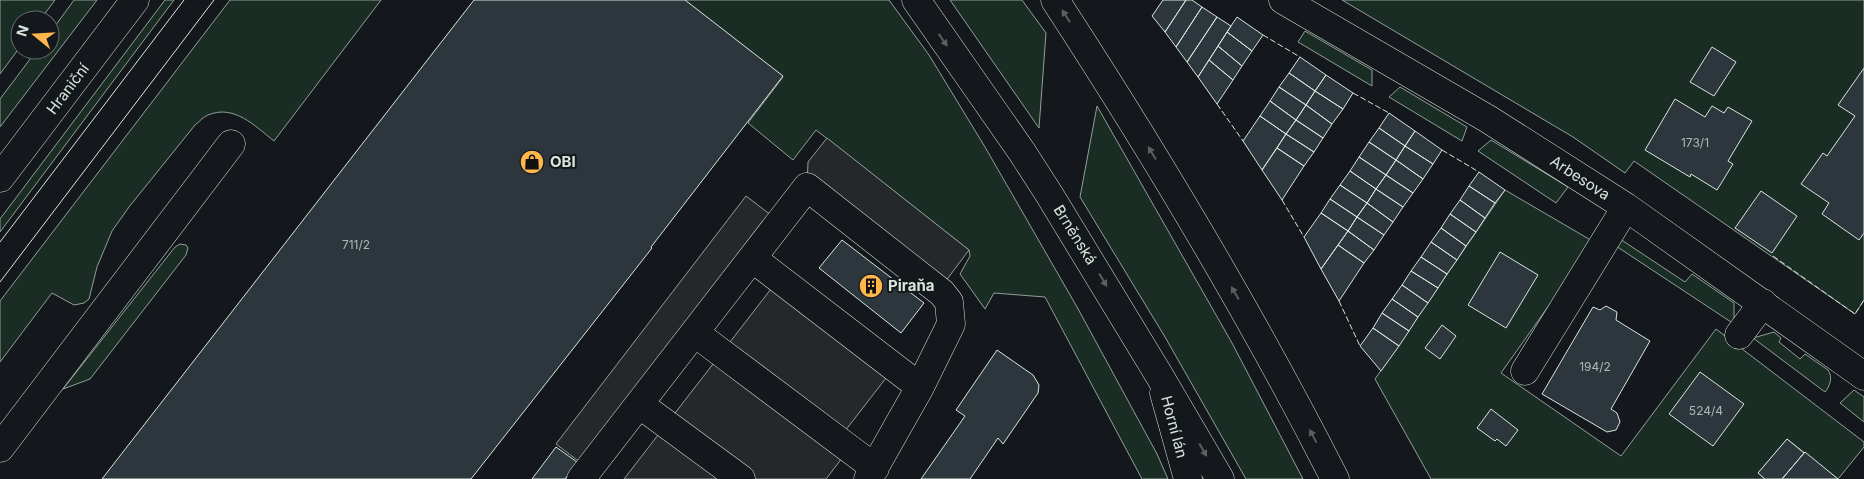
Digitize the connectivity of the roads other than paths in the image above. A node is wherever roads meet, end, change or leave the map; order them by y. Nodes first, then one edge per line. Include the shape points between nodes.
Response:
1 (135, 0) edge
2 (916, 0) edge
3 (1055, 0) edge
4 (1283, 0) edge
5 (231, 144) dead end
6 (0, 178) edge
7 (1626, 207) junction
8 (752, 258) junction
9 (1763, 303) junction
10 (694, 333) junction
11 (1739, 335) dead end
12 (1525, 370) dead end
13 (1160, 375) junction
14 (1864, 376) edge
15 (920, 387) junction
16 (639, 404) junction
17 (0, 448) edge
18 (872, 473) edge
19 (584, 478) edge
20 (741, 479) edge
21 (1188, 479) edge
22 (1220, 479) edge
23 (1335, 479) edge

1 - 6 main road, Hraniční
2 -> 13 main road, Brněnská via 1022,152
23 -> 3 main road via 1222,270
4 - 7 main road, Arbesova via 1488,118
5 - 17 main road
7 - 9 main road, Arbesova
7 - 12 main road
8 - 10 main road
8 - 15 main road
8 - 15 main road via 807,186 942,293 949,302 951,324
9 - 11 main road
9 - 14 main road, Arbesova
10 - 16 main road
10 - 18 main road
13 - 21 main road, Horní lán
13 -> 22 main road, Brněnská
15 - 18 main road
16 - 19 main road
16 - 20 main road

